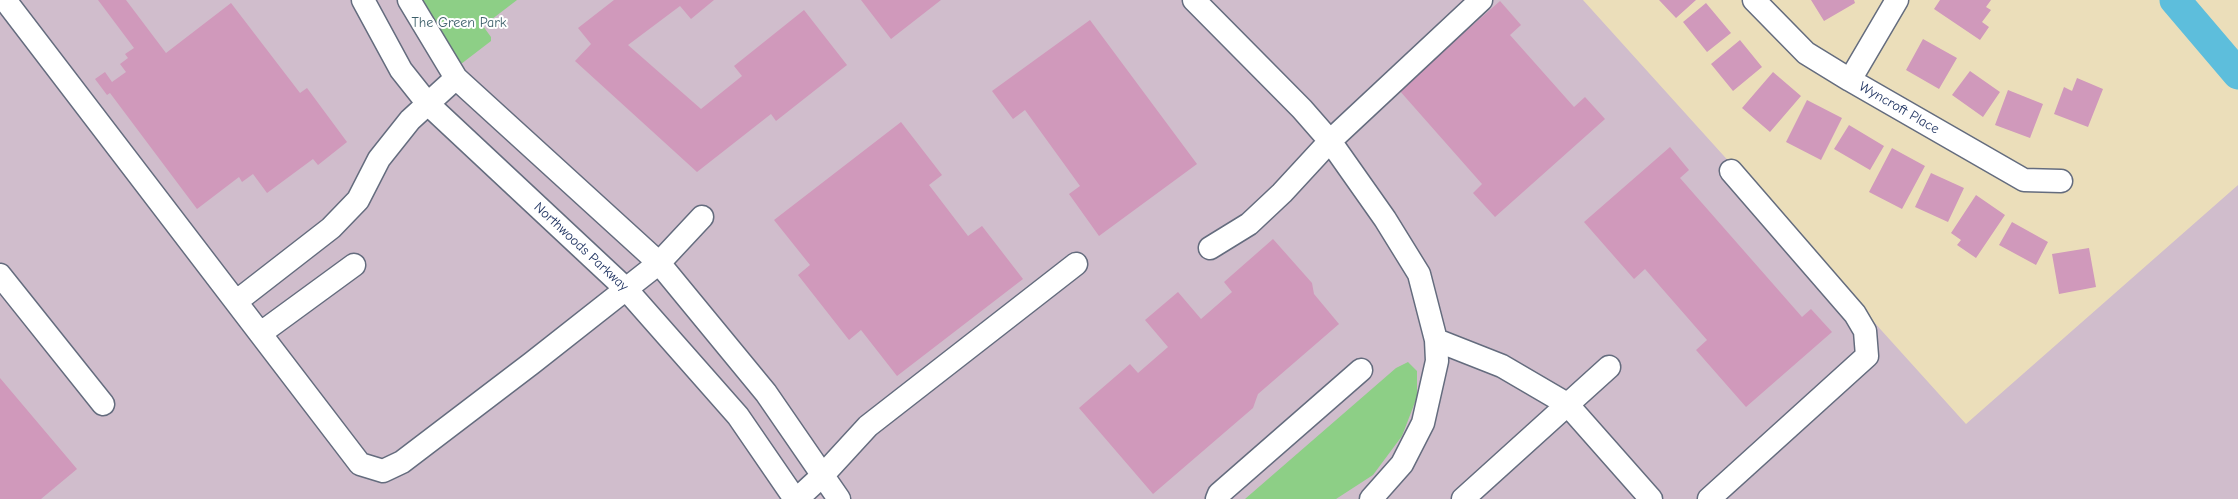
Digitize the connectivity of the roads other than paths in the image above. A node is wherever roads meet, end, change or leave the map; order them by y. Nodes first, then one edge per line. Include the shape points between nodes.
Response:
1 (5, 0) edge
2 (363, 0) edge
3 (409, 0) edge
4 (1194, 0) edge
5 (1481, 0) edge
6 (1754, 0) edge
7 (1897, 0) edge
8 (456, 78) junction
9 (1850, 80) junction
10 (428, 104) junction
11 (1330, 141) junction
12 (1731, 171) dead end
13 (2061, 181) dead end
14 (702, 217) dead end
15 (1210, 248) dead end
16 (659, 263) junction
17 (1076, 264) dead end
18 (354, 265) dead end
19 (626, 289) junction
20 (5, 290) edge
21 (237, 301) junction
22 (261, 333) junction
23 (1436, 340) junction
24 (1609, 367) dead end
25 (1361, 370) dead end
26 (103, 404) dead end
27 (1567, 404) junction
28 (823, 476) junction
29 (796, 499) edge
30 (839, 499) edge
31 (1217, 499) edge
32 (1371, 499) edge
33 (1463, 499) edge
34 (1651, 499) edge
35 (1709, 499) edge

1 - 21 street
2 - 10 street, Northwoods Parkway via 401,70
3 - 8 street
4 - 11 street
5 - 11 street
6 - 9 street, Wyncroft Place via 1806,53
7 - 9 street
8 - 10 street
8 - 16 street
9 - 13 street, Wyncroft Place via 2024,180
10 - 19 street, Northwoods Parkway
10 - 21 street via 410,120 379,159 358,200 331,228
11 - 15 street via 1249,224
11 - 23 street via 1386,219 1419,274
12 - 35 street via 1855,314 1865,331 1868,356
14 - 16 street
16 - 19 street
16 - 28 street via 766,393
17 - 28 street via 868,426
18 - 22 street
19 - 22 street via 408,457 383,471 360,464
19 - 29 street, Northwoods Parkway via 738,416
20 - 26 street
21 - 22 street
23 - 27 street via 1502,366
23 - 32 street via 1437,361 1423,423 1402,464
24 - 27 street
25 - 31 street
27 - 33 street
27 - 34 street
28 - 29 street
28 - 30 street

